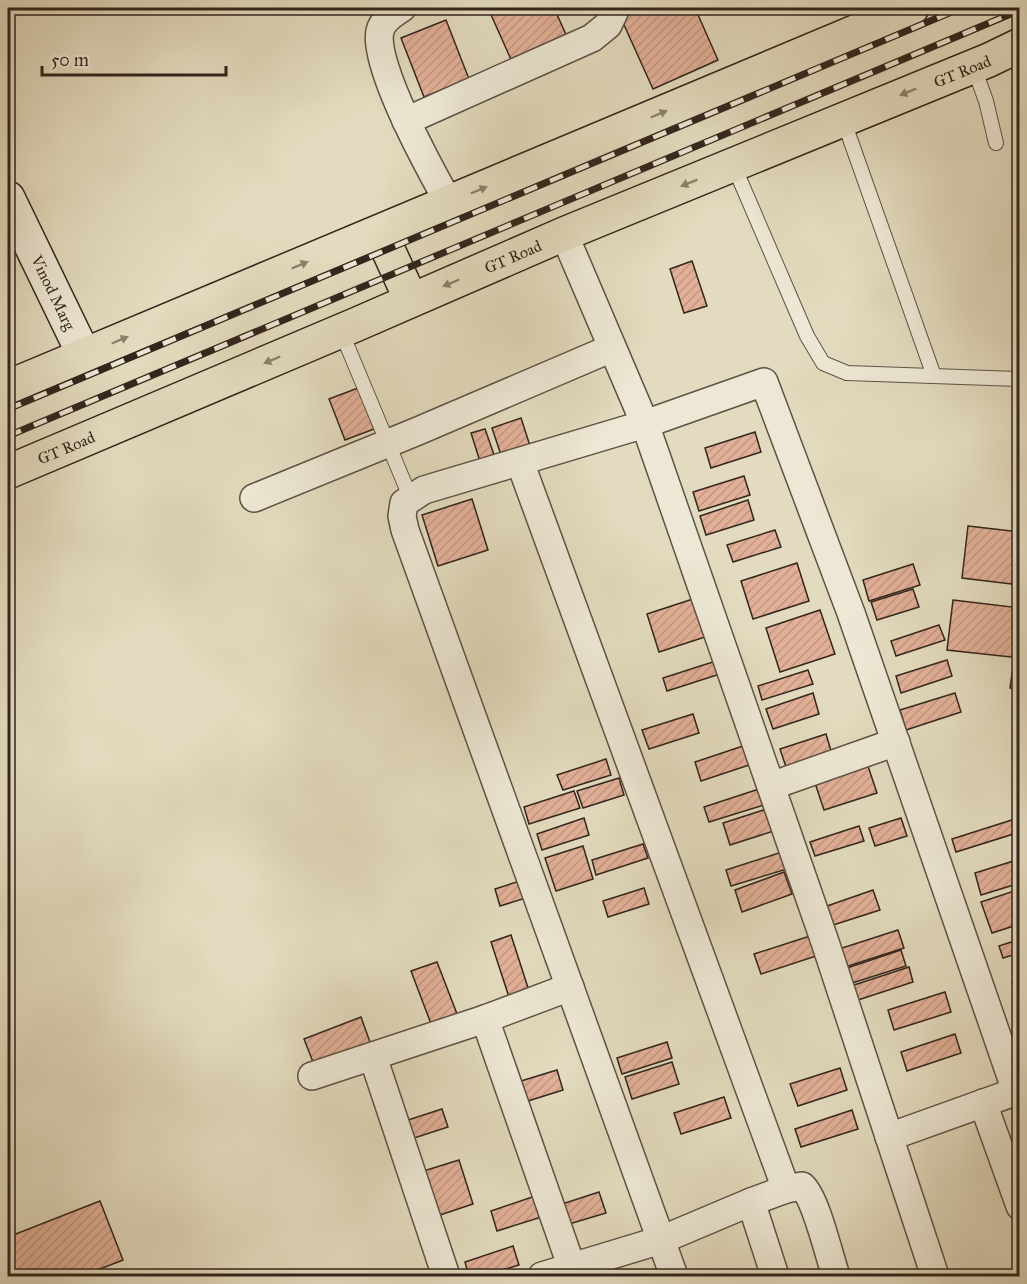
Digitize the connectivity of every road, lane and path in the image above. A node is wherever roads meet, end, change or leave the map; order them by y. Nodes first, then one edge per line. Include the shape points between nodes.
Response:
1 (402, 8) edge
2 (616, 8) edge
3 (892, 11) edge
4 (1020, 45) edge
5 (973, 65) junction
6 (843, 119) junction
7 (406, 121) junction
8 (996, 143) dead end
9 (734, 164) junction
10 (8, 198) edge
11 (449, 202) junction
12 (380, 232) junction
13 (564, 234) junction
14 (411, 300) junction
15 (341, 331) junction
16 (612, 348) junction
17 (84, 355) junction
18 (934, 376) junction
19 (1020, 379) edge
20 (8, 387) edge
21 (645, 424) junction
22 (388, 444) junction
23 (520, 462) junction
24 (8, 472) edge
25 (254, 498) dead end
26 (411, 499) junction
27 (896, 742) junction
28 (771, 786) junction
29 (570, 987) junction
30 (485, 1019) junction
31 (373, 1057) junction
32 (312, 1076) dead end
33 (1018, 1091) edge
34 (983, 1103) junction
35 (889, 1137) junction
36 (786, 1189) junction
37 (751, 1202) junction
38 (1020, 1206) edge
39 (661, 1240) junction
40 (588, 1268) edge
41 (446, 1276) edge
42 (542, 1276) edge
43 (674, 1276) edge
44 (775, 1276) edge
45 (836, 1276) edge
46 (935, 1276) edge

1 - 7 street via 390,15 380,30 380,44
2 - 7 street via 608,25 592,38
11 -> 3 highway
4 - 5 highway, GT Road
5 -> 6 highway, GT Road
5 - 8 lane
6 - 9 highway, GT Road
6 - 18 lane
7 - 11 street
9 -> 13 highway, GT Road
9 - 18 lane via 807,336 823,363 847,373
10 - 17 street, Vinod Marg
11 - 12 highway
12 - 14 highway
17 -> 12 highway
13 -> 14 highway, GT Road
13 - 16 street
14 - 15 highway, GT Road
15 - 22 lane
15 -> 24 highway, GT Road
16 - 21 street
16 - 22 street
17 - 20 highway
18 - 19 lane
21 - 23 street
21 - 27 street via 764,382
21 - 28 street
22 - 25 street
22 - 26 lane
23 - 26 street via 424,490
23 - 36 street
26 - 29 street via 404,504 405,530
27 - 28 street
27 - 33 street
28 - 35 street
29 - 30 street
29 - 39 street
30 - 31 street
30 - 40 street
31 - 32 street
31 - 41 street
33 - 34 street
34 - 35 street
34 - 38 street
35 - 46 street
36 - 37 street
36 - 45 street via 802,1186 809,1194
37 - 39 street
37 - 44 street
39 - 40 street
39 - 43 street
40 - 42 street

